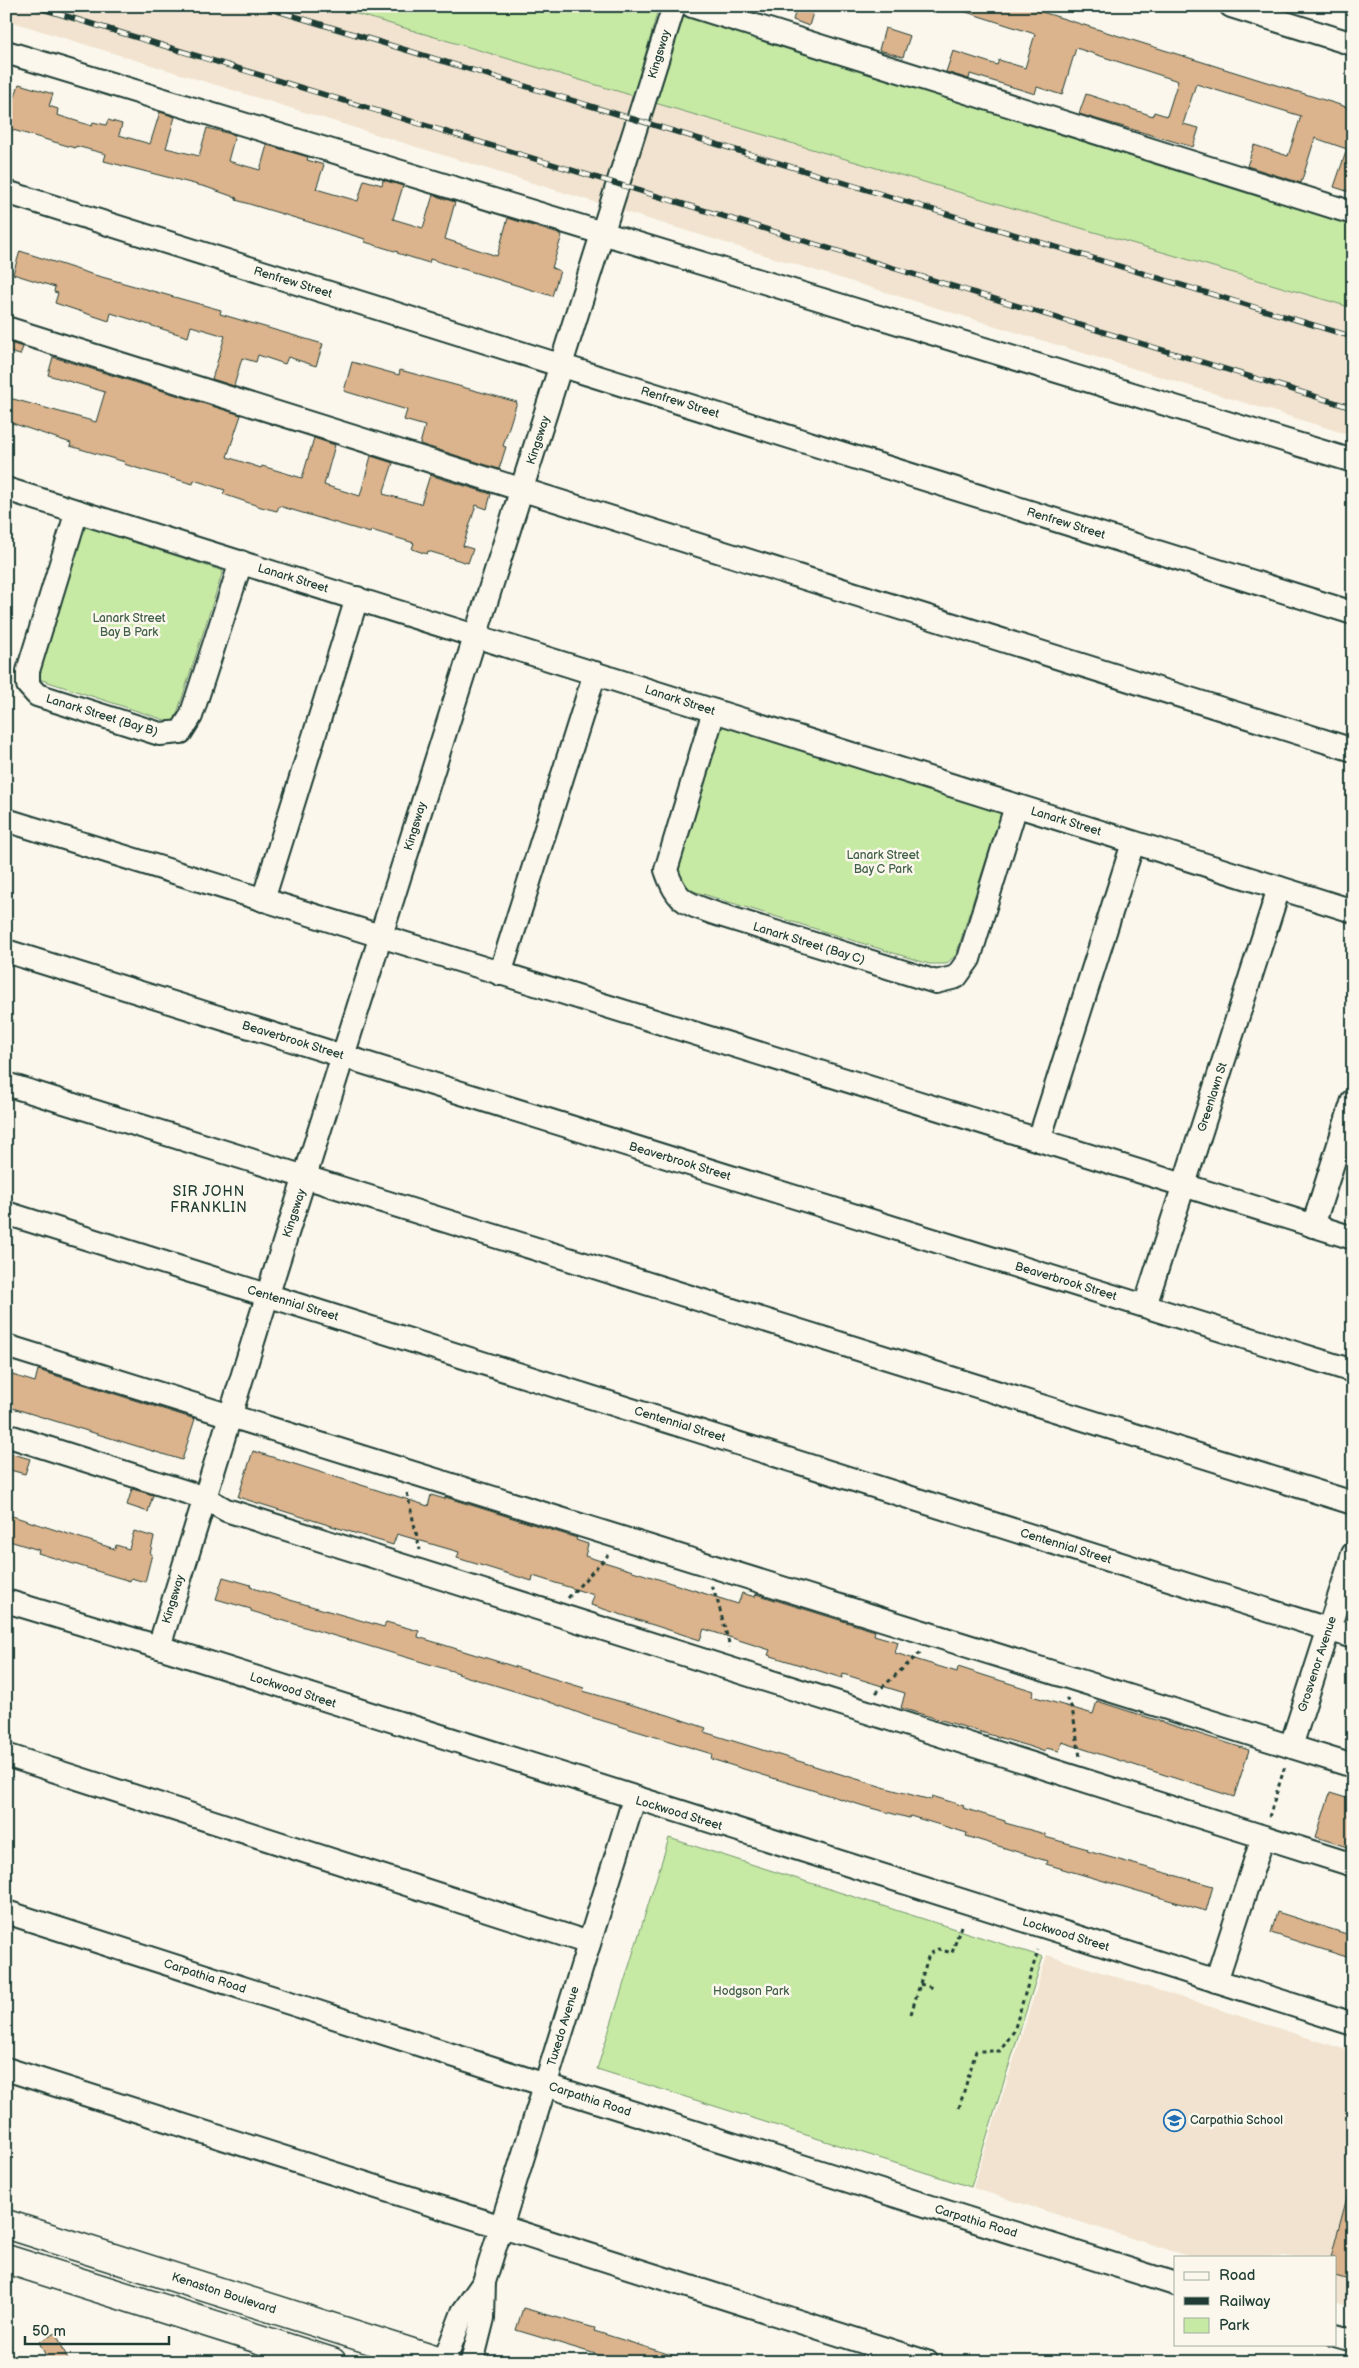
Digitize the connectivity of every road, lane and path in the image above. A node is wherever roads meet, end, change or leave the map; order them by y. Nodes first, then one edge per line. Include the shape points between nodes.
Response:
1 (674, 6) edge
2 (692, 6) edge
3 (1231, 6) edge
4 (1353, 44) edge
5 (6, 52) edge
6 (6, 192) edge
7 (1353, 213) edge
8 (603, 231) junction
9 (6, 328) edge
10 (562, 366) junction
11 (1353, 461) edge
12 (6, 489) edge
13 (521, 491) junction
14 (77, 511) junction
15 (241, 562) junction
16 (357, 598) junction
17 (1353, 612) edge
18 (475, 634) junction
19 (595, 673) junction
20 (714, 711) junction
21 (1353, 750) edge
22 (1016, 806) junction
23 (6, 820) edge
24 (1133, 843) junction
25 (1278, 888) junction
26 (263, 900) junction
27 (1353, 911) edge
28 (380, 937) junction
29 (6, 951) edge
30 (500, 974) junction
31 (343, 1056) junction
32 (6, 1084) edge
33 (1353, 1100) edge
34 (1039, 1140) junction
35 (305, 1178) junction
36 (1183, 1185) junction
37 (6, 1212) edge
38 (1312, 1226) junction
39 (1353, 1238) edge
40 (268, 1295) junction
41 (1145, 1306) junction
42 (6, 1346) edge
43 (1353, 1371) edge
44 (230, 1417) junction
45 (6, 1435) edge
46 (406, 1490) dead end
47 (205, 1498) junction
48 (1353, 1503) edge
49 (612, 1551) dead end
50 (1353, 1554) edge
51 (422, 1555) dead end
52 (708, 1581) dead end
53 (6, 1601) edge
54 (564, 1602) dead end
55 (1329, 1629) junction
56 (1353, 1637) edge
57 (158, 1647) junction
58 (925, 1648) dead end
59 (731, 1652) dead end
60 (871, 1696) dead end
61 (1064, 1696) dead end
62 (1291, 1746) junction
63 (6, 1755) edge
64 (1082, 1765) dead end
65 (1353, 1766) edge
66 (634, 1799) junction
67 (1263, 1837) junction
68 (1353, 1865) edge
69 (6, 1912) edge
70 (961, 1926) dead end
71 (589, 1942) junction
72 (1038, 1950) dead end
73 (1216, 1981) junction
74 (920, 1984) junction
75 (933, 1988) dead end
76 (911, 2014) dead end
77 (1353, 2024) edge
78 (6, 2069) edge
79 (545, 2085) junction
80 (959, 2108) dead end
81 (6, 2224) edge
82 (502, 2228) junction
83 (6, 2259) edge
84 (484, 2282) junction
85 (1174, 2284) edge
86 (1336, 2334) edge
87 (1353, 2340) edge
88 (332, 2362) edge
89 (443, 2362) edge
90 (472, 2362) edge
91 (926, 2362) edge

1 - 8 street, Kingsway
2 - 7 street
3 - 4 street
5 - 8 street
6 - 10 street, Renfrew Street
8 - 10 street, Kingsway
8 - 11 street
9 - 13 street
10 - 13 street, Kingsway
10 - 17 street, Renfrew Street
12 - 14 street, Lanark Street
13 - 18 street, Kingsway
13 - 21 street
14 - 15 street, Lanark Street
14 - 15 street, Lanark Street (Bay B) via 28,671 28,685 37,695 160,734 181,732 192,716
15 - 16 street, Lanark Street
16 - 18 street, Lanark Street
16 - 26 street
18 - 19 street, Lanark Street
18 - 28 street, Kingsway
19 - 20 street, Lanark Street
19 - 30 street
20 - 22 street, Lanark Street
20 - 22 street, Lanark Street (Bay C) via 666,870 672,889 686,903 717,914 936,982 956,977 969,960
22 - 24 street, Lanark Street
23 - 26 street
24 - 25 street, Lanark Street
24 - 34 street
25 - 27 street, Lanark Street
25 - 36 street, Greenlawn St
26 - 28 street
28 - 30 street
28 - 31 street, Kingsway
29 - 31 street, Beaverbrook Street
30 - 34 street
31 - 35 street, Kingsway
31 - 41 street, Beaverbrook Street
32 - 35 street
33 - 38 street
34 - 36 street
35 - 40 street, Kingsway
35 - 48 street
36 - 38 street
36 - 41 street, Greenlawn St
37 - 40 street, Centennial Street
38 - 39 street
40 - 44 street, Kingsway
40 - 55 street, Centennial Street
41 - 43 street, Beaverbrook Street
42 - 44 street
44 - 47 street, Kingsway
44 - 62 street
45 - 47 street
46 - 51 path
47 - 57 street, Kingsway
47 - 67 street via 226,1510
49 - 54 path
50 - 55 street, Grosvenor Avenue
52 - 59 path via 717,1599
53 - 57 street, Lockwood Street
55 - 56 street, Centennial Street
55 - 62 street, Grosvenor Avenue
57 - 66 street, Lockwood Street
58 - 60 path via 883,1689
61 - 64 path via 1072,1708
62 - 65 street
62 - 67 path
63 - 71 street
66 - 71 street, Tuxedo Avenue
66 - 73 street, Lockwood Street
67 - 68 street
67 - 73 street
69 - 79 street, Carpathia Road
70 - 74 path via 952,1953 938,1948 929,1954
71 - 79 street, Tuxedo Avenue
72 - 80 path via 1014,2031 1000,2050 976,2051
73 - 77 street, Lockwood Street
74 - 75 path
74 - 76 path
78 - 82 street
79 - 82 street, Tuxedo Avenue
79 - 85 street, Carpathia Road
81 - 89 main road, Kenaston Boulevard
82 - 84 street, Tuxedo Avenue
82 - 91 street
83 - 88 main road
84 - 89 street, Tuxedo Avenue via 463,2312
84 - 90 street, Tuxedo Avenue via 483,2318
86 - 87 street

